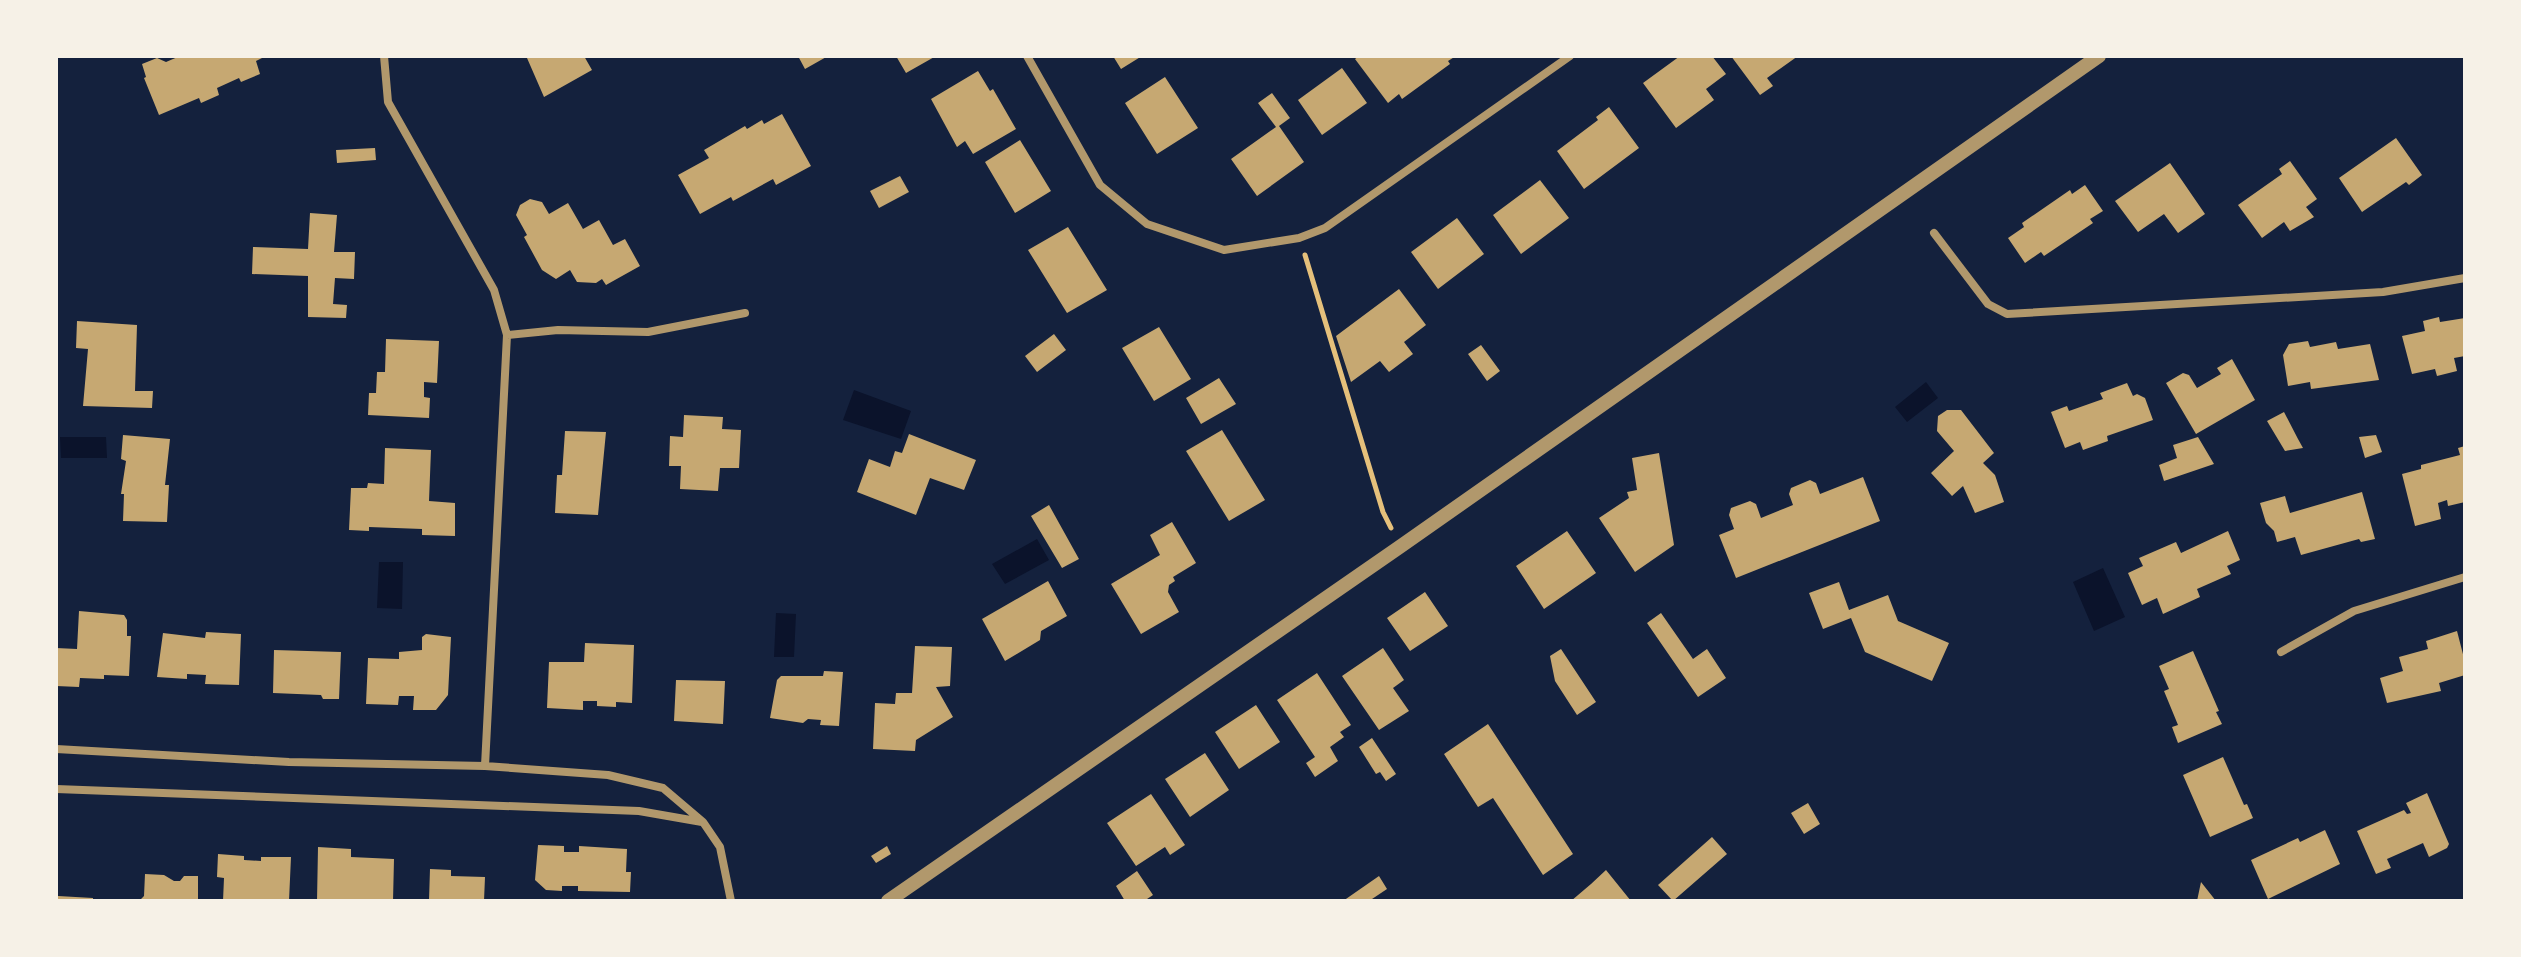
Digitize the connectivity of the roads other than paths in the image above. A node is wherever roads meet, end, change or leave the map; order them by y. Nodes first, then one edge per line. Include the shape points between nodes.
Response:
1 (384, 56) edge
2 (1027, 56) edge
3 (1570, 56) edge
4 (2099, 56) edge
5 (1934, 233) dead end
6 (2465, 278) edge
7 (745, 313) dead end
8 (507, 335) junction
9 (2465, 577) edge
10 (2281, 652) dead end
11 (56, 749) edge
12 (485, 766) junction
13 (56, 789) edge
14 (703, 822) junction
15 (731, 901) edge
16 (888, 901) edge

1 - 8 street via 388,102 494,290
2 - 3 street via 1100,185 1147,224 1224,250 1299,238 1345,216
4 - 16 street
5 - 6 street via 1988,304 2007,314 2383,292
7 - 8 street via 648,332
8 - 12 street
9 - 10 street via 2354,611
11 - 12 street
12 - 14 street via 608,775 663,788
13 - 14 street via 639,811
14 - 15 street via 720,847

